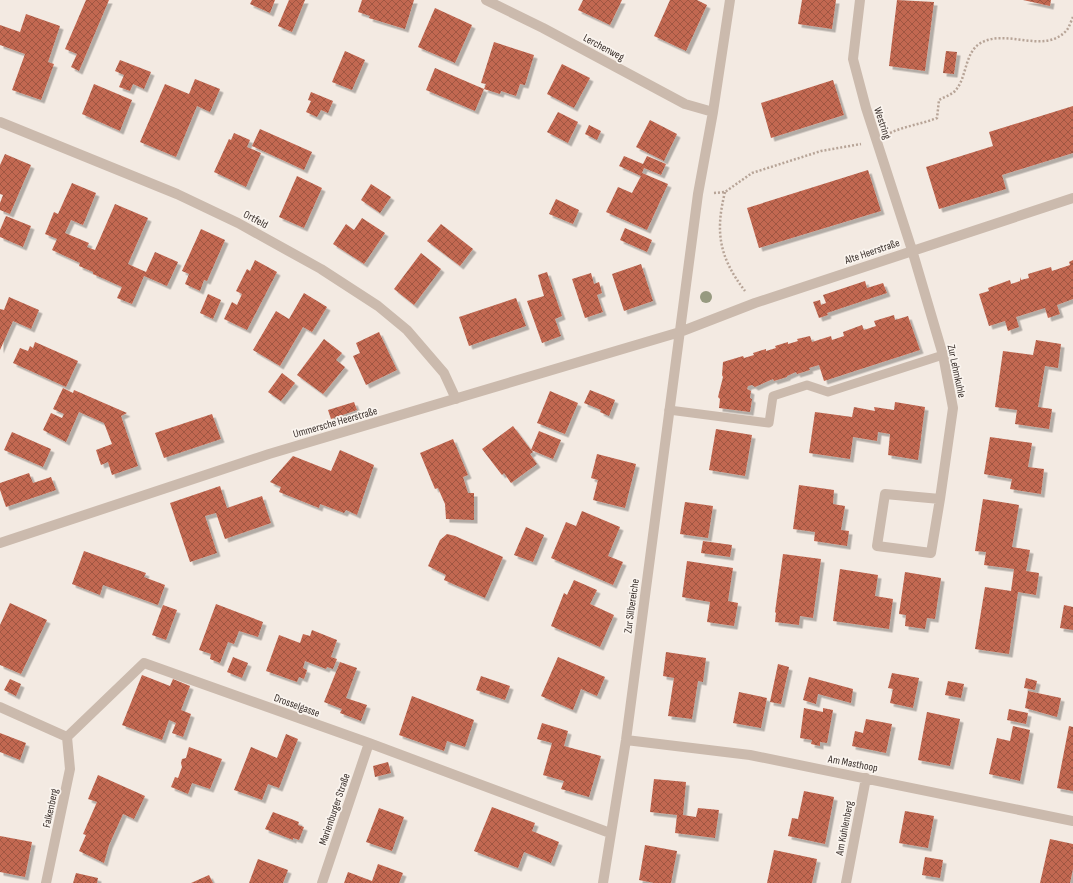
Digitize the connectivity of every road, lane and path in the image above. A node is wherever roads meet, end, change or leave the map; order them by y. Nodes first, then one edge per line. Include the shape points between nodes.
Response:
1 (486, 0) edge
2 (730, 0) edge
3 (860, 0) edge
4 (1073, 17) edge
5 (713, 112) junction
6 (0, 122) edge
7 (875, 138) junction
8 (725, 192) junction
9 (698, 194) junction
10 (1073, 198) edge
11 (912, 250) junction
12 (755, 303) junction
13 (680, 332) junction
14 (943, 355) junction
15 (456, 399) junction
16 (669, 410) junction
17 (940, 500) junction
18 (0, 543) edge
19 (0, 707) edge
20 (67, 737) junction
21 (626, 740) junction
22 (369, 743) junction
23 (866, 778) junction
24 (1073, 821) edge
25 (610, 833) junction
26 (46, 883) edge
27 (322, 883) edge
28 (603, 883) edge
29 (846, 883) edge

1 - 5 street, Lerchenweg via 685,104
2 - 5 street
3 - 7 street, Westring via 853,59
4 - 7 path via 1066,31 1050,40 992,39 979,45 971,54 964,76 955,90 939,100 937,118
5 - 9 street
6 - 15 street, Ortfeld via 177,194 238,223 321,269 378,306 407,330 444,373
7 - 8 path via 867,143 822,152 752,173
7 - 11 street, Westring
8 - 9 path
8 - 12 path via 719,215 720,238 729,267
9 - 13 street
10 - 11 street, Alte Heerstraße
11 - 12 street, Alte Heerstraße
11 - 14 street, Zur Lehmkuhle
12 - 13 street, Alte Heerstraße
13 - 15 street, Ummersche Heerstraße
13 - 16 street, Zur Silbereiche
14 - 16 lane via 828,392 807,384 773,396 769,423
14 - 17 street, Zur Lehmkuhle via 953,408
15 - 18 street, Ummersche Heerstraße via 269,454
16 - 21 street, Zur Silbereiche
17 - 17 street, Zur Lehmkuhle via 885,494 877,546 931,553
19 - 20 street
20 - 22 street, Drosselgasse via 144,663
20 - 26 street, Falkenberg via 70,769
21 - 23 street, Am Masthoop via 750,755
21 - 25 street, Zur Silbereiche
22 - 25 street, Drosselgasse
22 - 27 street, Marienburger Straße
23 - 24 street, Am Masthoop
23 - 29 street, Am Kuhlenberg
25 - 28 street, Zur Silbereiche

